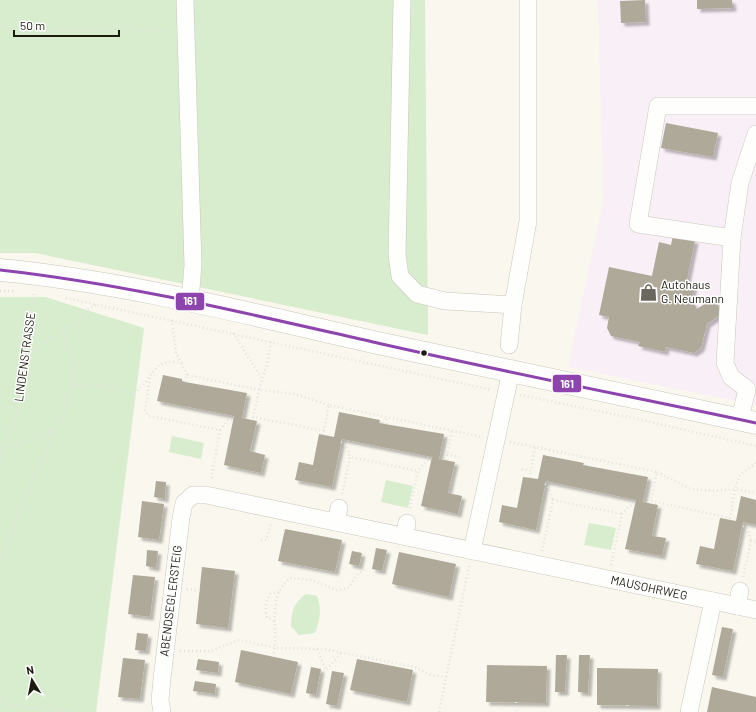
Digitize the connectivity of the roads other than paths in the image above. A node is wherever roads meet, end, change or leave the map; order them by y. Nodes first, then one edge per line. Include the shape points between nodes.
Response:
1 (185, 0) edge
2 (402, 0) edge
3 (528, 0) edge
4 (756, 106) edge
5 (756, 134) edge
6 (732, 238) junction
7 (0, 270) edge
8 (190, 301) junction
9 (513, 305) junction
10 (509, 345) dead end
11 (511, 371) junction
12 (752, 385) edge
13 (748, 421) edge
14 (203, 490) joint
15 (471, 557) junction
16 (713, 601) junction
17 (756, 610) edge
18 (162, 712) edge
19 (689, 712) edge

1 - 8 street via 194,265
2 - 9 street via 397,255 400,276 417,294 446,301
3 - 9 street via 528,221
4 - 6 street via 658,106 638,224
5 - 6 street via 740,183
6 - 12 street via 725,363 731,377
7 - 8 main road via 35,287 98,283
8 - 11 main road
9 - 10 street
11 - 13 main road
11 - 15 street
12 - 13 street
14 - 15 street, MAUSOHRWEG via 406,530
14 - 18 street, ABENDSEGLERSTEIG via 184,504 181,518 161,686
15 - 16 street, MAUSOHRWEG via 540,565
16 - 17 street, MAUSOHRWEG via 739,599
16 - 19 street

